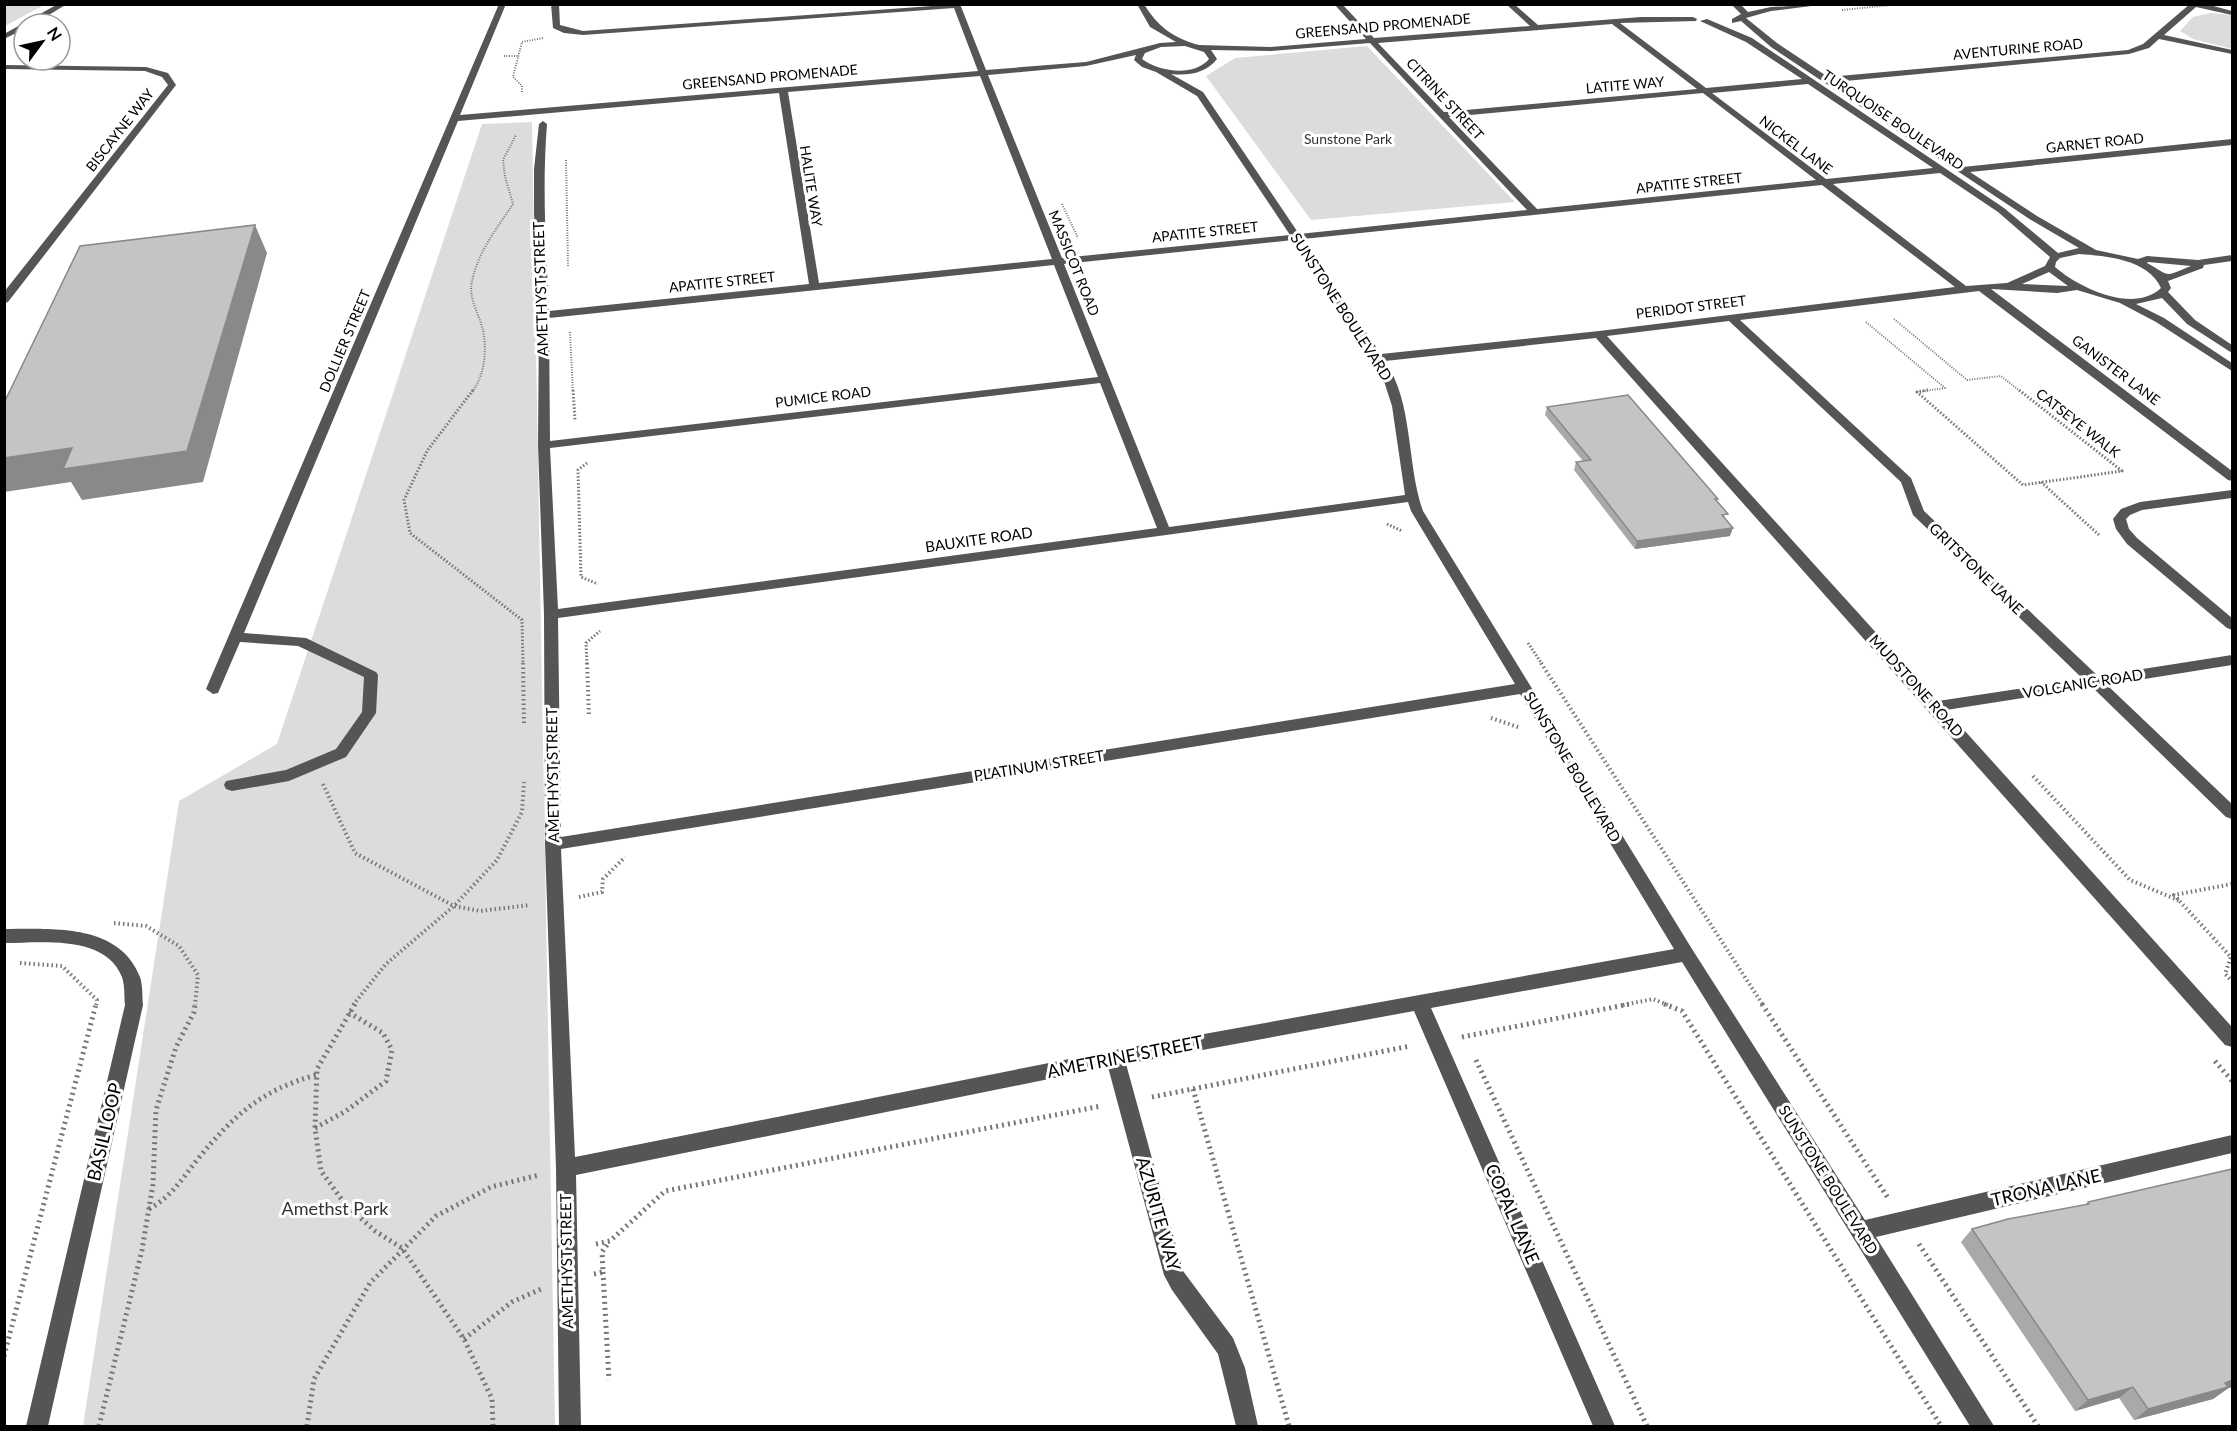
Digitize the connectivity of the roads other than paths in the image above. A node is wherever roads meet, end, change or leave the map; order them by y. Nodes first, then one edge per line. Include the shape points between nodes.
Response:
1 (64, 4) edge
2 (503, 4) edge
3 (555, 4) edge
4 (1140, 4) edge
5 (1336, 4) edge
6 (1509, 4) edge
7 (1734, 4) edge
8 (1824, 4) edge
9 (957, 5) edge
10 (2195, 5) edge
11 (50, 12) edge
12 (2232, 13) edge
13 (1744, 16) junction
14 (1641, 19) junction
15 (1693, 19) junction
16 (1613, 21) junction
17 (1704, 21) junction
18 (1153, 25) junction
19 (1537, 28) junction
20 (2158, 36) junction
21 (1372, 41) junction
22 (1185, 44) junction
23 (1201, 47) junction
24 (1146, 49) junction
25 (1271, 49) junction
26 (2232, 52) edge
27 (1211, 63) junction
28 (1086, 64) junction
29 (1118, 65) dead end
30 (1134, 66) dead end
31 (4, 67) edge
32 (1150, 68) junction
33 (1160, 70) junction
34 (983, 73) junction
35 (1827, 80) junction
36 (1810, 81) junction
37 (1200, 82) junction
38 (783, 90) junction
39 (1702, 91) junction
40 (593, 106) junction
41 (512, 113) junction
42 (1442, 115) junction
43 (456, 118) junction
44 (543, 124) junction
45 (2232, 142) edge
46 (1942, 170) junction
47 (1961, 170) junction
48 (1824, 183) junction
49 (1534, 212) junction
50 (1295, 237) junction
51 (2093, 252) junction
52 (2057, 256) junction
53 (2232, 258) edge
54 (1058, 260) junction
55 (2138, 263) junction
56 (2198, 263) junction
57 (2050, 268) junction
58 (2160, 277) junction
59 (814, 286) junction
60 (2009, 286) junction
61 (1982, 288) junction
62 (2074, 288) junction
63 (1964, 289) junction
64 (2163, 293) junction
65 (4, 300) edge
66 (2121, 300) junction
67 (544, 315) junction
68 (1731, 317) junction
69 (1599, 334) junction
70 (2232, 350) edge
71 (1377, 358) junction
72 (2232, 368) edge
73 (1107, 379) junction
74 (544, 445) junction
75 (2232, 477) edge
76 (2232, 494) edge
77 (1411, 498) junction
78 (1165, 532) junction
79 (551, 614) junction
80 (2232, 625) edge
81 (235, 636) junction
82 (2232, 660) edge
83 (2095, 682) junction
84 (1524, 688) junction
85 (213, 689) dead end
86 (1934, 707) junction
87 (232, 785) dead end
88 (2232, 813) edge
89 (554, 844) junction
90 (4, 936) edge
91 (1686, 954) junction
92 (1419, 1001) junction
93 (2232, 1039) edge
94 (1115, 1059) junction
95 (2232, 1144) edge
96 (566, 1168) junction
97 (1860, 1231) junction
98 (37, 1426) edge
99 (570, 1426) edge
100 (1247, 1426) edge
101 (1605, 1426) edge
102 (1983, 1426) edge

1 - 11 street
2 - 43 street, DOLLIER STREET
3 - 9 street via 556,26 575,33
4 - 18 street
5 - 21 street, CITRINE STREET
6 - 19 street
7 - 13 street, TURQUOISE BOULEVARD via 1744,11
8 - 13 street
9 - 34 street, MASSICOT ROAD
10 - 12 street
10 - 20 street, AVENTURINE ROAD
13 - 17 street via 1726,22
13 - 35 street, TURQUOISE BOULEVARD via 1763,37
14 - 15 street, GREENSAND PROMENADE
14 - 15 street, GREENSAND PROMENADE via 1673,9
14 - 16 street, GREENSAND PROMENADE
15 - 17 street
16 - 19 street, GREENSAND PROMENADE
16 - 39 street, NICKEL LANE
17 - 36 street, TURQUOISE BOULEVARD via 1740,35
18 - 22 street
18 - 24 street
19 - 21 street, GREENSAND PROMENADE
20 - 26 street
20 - 35 street, AVENTURINE ROAD via 2140,49 2116,54
21 - 25 street, GREENSAND PROMENADE
21 - 42 street, CITRINE STREET
22 - 23 street, GREENSAND PROMENADE
22 - 24 street, GREENSAND PROMENADE
23 - 25 street, GREENSAND PROMENADE
23 - 27 street via 1212,54
24 - 28 street, GREENSAND PROMENADE
24 - 32 street via 1138,60
25 - 27 street, GREENSAND PROMENADE
27 - 37 street, GREENSAND PROMENADE
28 - 29 street, GREENSAND PROMENADE
28 - 34 street, GREENSAND PROMENADE
30 - 32 street
31 - 65 street, BISCAYNE WAY via 146,69 165,75 172,85
32 - 33 street
33 - 37 street, SUNSTONE BOULEVARD
33 - 37 street via 1181,72
34 - 38 street, GREENSAND PROMENADE
34 - 54 street, MASSICOT ROAD
35 - 47 street, TURQUOISE BOULEVARD
36 - 39 street, LATITE WAY
36 - 46 street, TURQUOISE BOULEVARD
37 - 50 street, SUNSTONE BOULEVARD
38 - 40 street, GREENSAND PROMENADE
38 - 59 street, HALITE WAY
39 - 42 street, LATITE WAY
39 - 48 street, NICKEL LANE
40 - 41 street, GREENSAND PROMENADE
40 - 44 street via 569,110
41 - 43 street, GREENSAND PROMENADE
41 - 44 street
42 - 49 street, CITRINE STREET
43 - 81 street, DOLLIER STREET
44 - 67 street, AMETHYST STREET via 539,213
45 - 47 street, GARNET ROAD
46 - 48 street, APATITE STREET
46 - 52 street, TURQUOISE BOULEVARD via 2001,210
47 - 51 street, TURQUOISE BOULEVARD
48 - 49 street, APATITE STREET
48 - 63 street, NICKEL LANE
49 - 50 street, APATITE STREET
50 - 54 street, APATITE STREET
50 - 71 street, SUNSTONE BOULEVARD
51 - 52 street
51 - 55 street
52 - 57 street
53 - 56 street
54 - 59 street, APATITE STREET
54 - 73 street, MASSICOT ROAD
55 - 56 street via 2147,259
55 - 58 street
56 - 58 street via 2199,266 2175,276
57 - 60 street, PERIDOT STREET
57 - 62 street
58 - 64 street via 2166,288
59 - 67 street, APATITE STREET
60 - 61 street, PERIDOT STREET
60 - 62 street, PERIDOT STREET
61 - 63 street, PERIDOT STREET
61 - 75 street, GANISTER LANE
62 - 66 street
63 - 68 street, PERIDOT STREET
64 - 66 street via 2154,298
64 - 70 street via 2191,322
66 - 72 street via 2179,331
67 - 74 street, AMETHYST STREET
68 - 69 street, PERIDOT STREET
68 - 83 street, GRITSTONE LANE via 1906,481 1918,512
69 - 71 street, PERIDOT STREET
69 - 86 street, MUDSTONE ROAD
71 - 77 street, SUNSTONE BOULEVARD via 1395,395
73 - 74 street, PUMICE ROAD
73 - 78 street, MASSICOT ROAD
74 - 79 street, AMETHYST STREET
76 - 80 street via 2140,506 2127,510 2119,521 2132,541
77 - 78 street, BAUXITE ROAD
77 - 84 street, SUNSTONE BOULEVARD
78 - 79 street, BAUXITE ROAD
79 - 89 street, AMETHYST STREET
81 - 85 street, DOLLIER STREET
81 - 87 street via 301,642 371,675 369,713 341,753 289,775
82 - 83 street, VOLCANIC ROAD
83 - 86 street, VOLCANIC ROAD
83 - 88 street, GRITSTONE LANE
84 - 89 street, PLATINUM STREET
84 - 91 street, SUNSTONE BOULEVARD
86 - 93 street, MUDSTONE ROAD
89 - 96 street, AMETHYST STREET
90 - 98 street, BASIL LOOP via 82,939 114,951 131,977 134,1005
91 - 92 street, AMETRINE STREET
91 - 97 street, SUNSTONE BOULEVARD
92 - 94 street, AMETRINE STREET
92 - 101 street, COPAL LANE
94 - 96 street, AMETRINE STREET
94 - 100 street, AZURITE WAY via 1174,1275 1220,1337
95 - 97 street, TRONA LANE
96 - 99 street, AMETHYST STREET
97 - 102 street, SUNSTONE BOULEVARD

